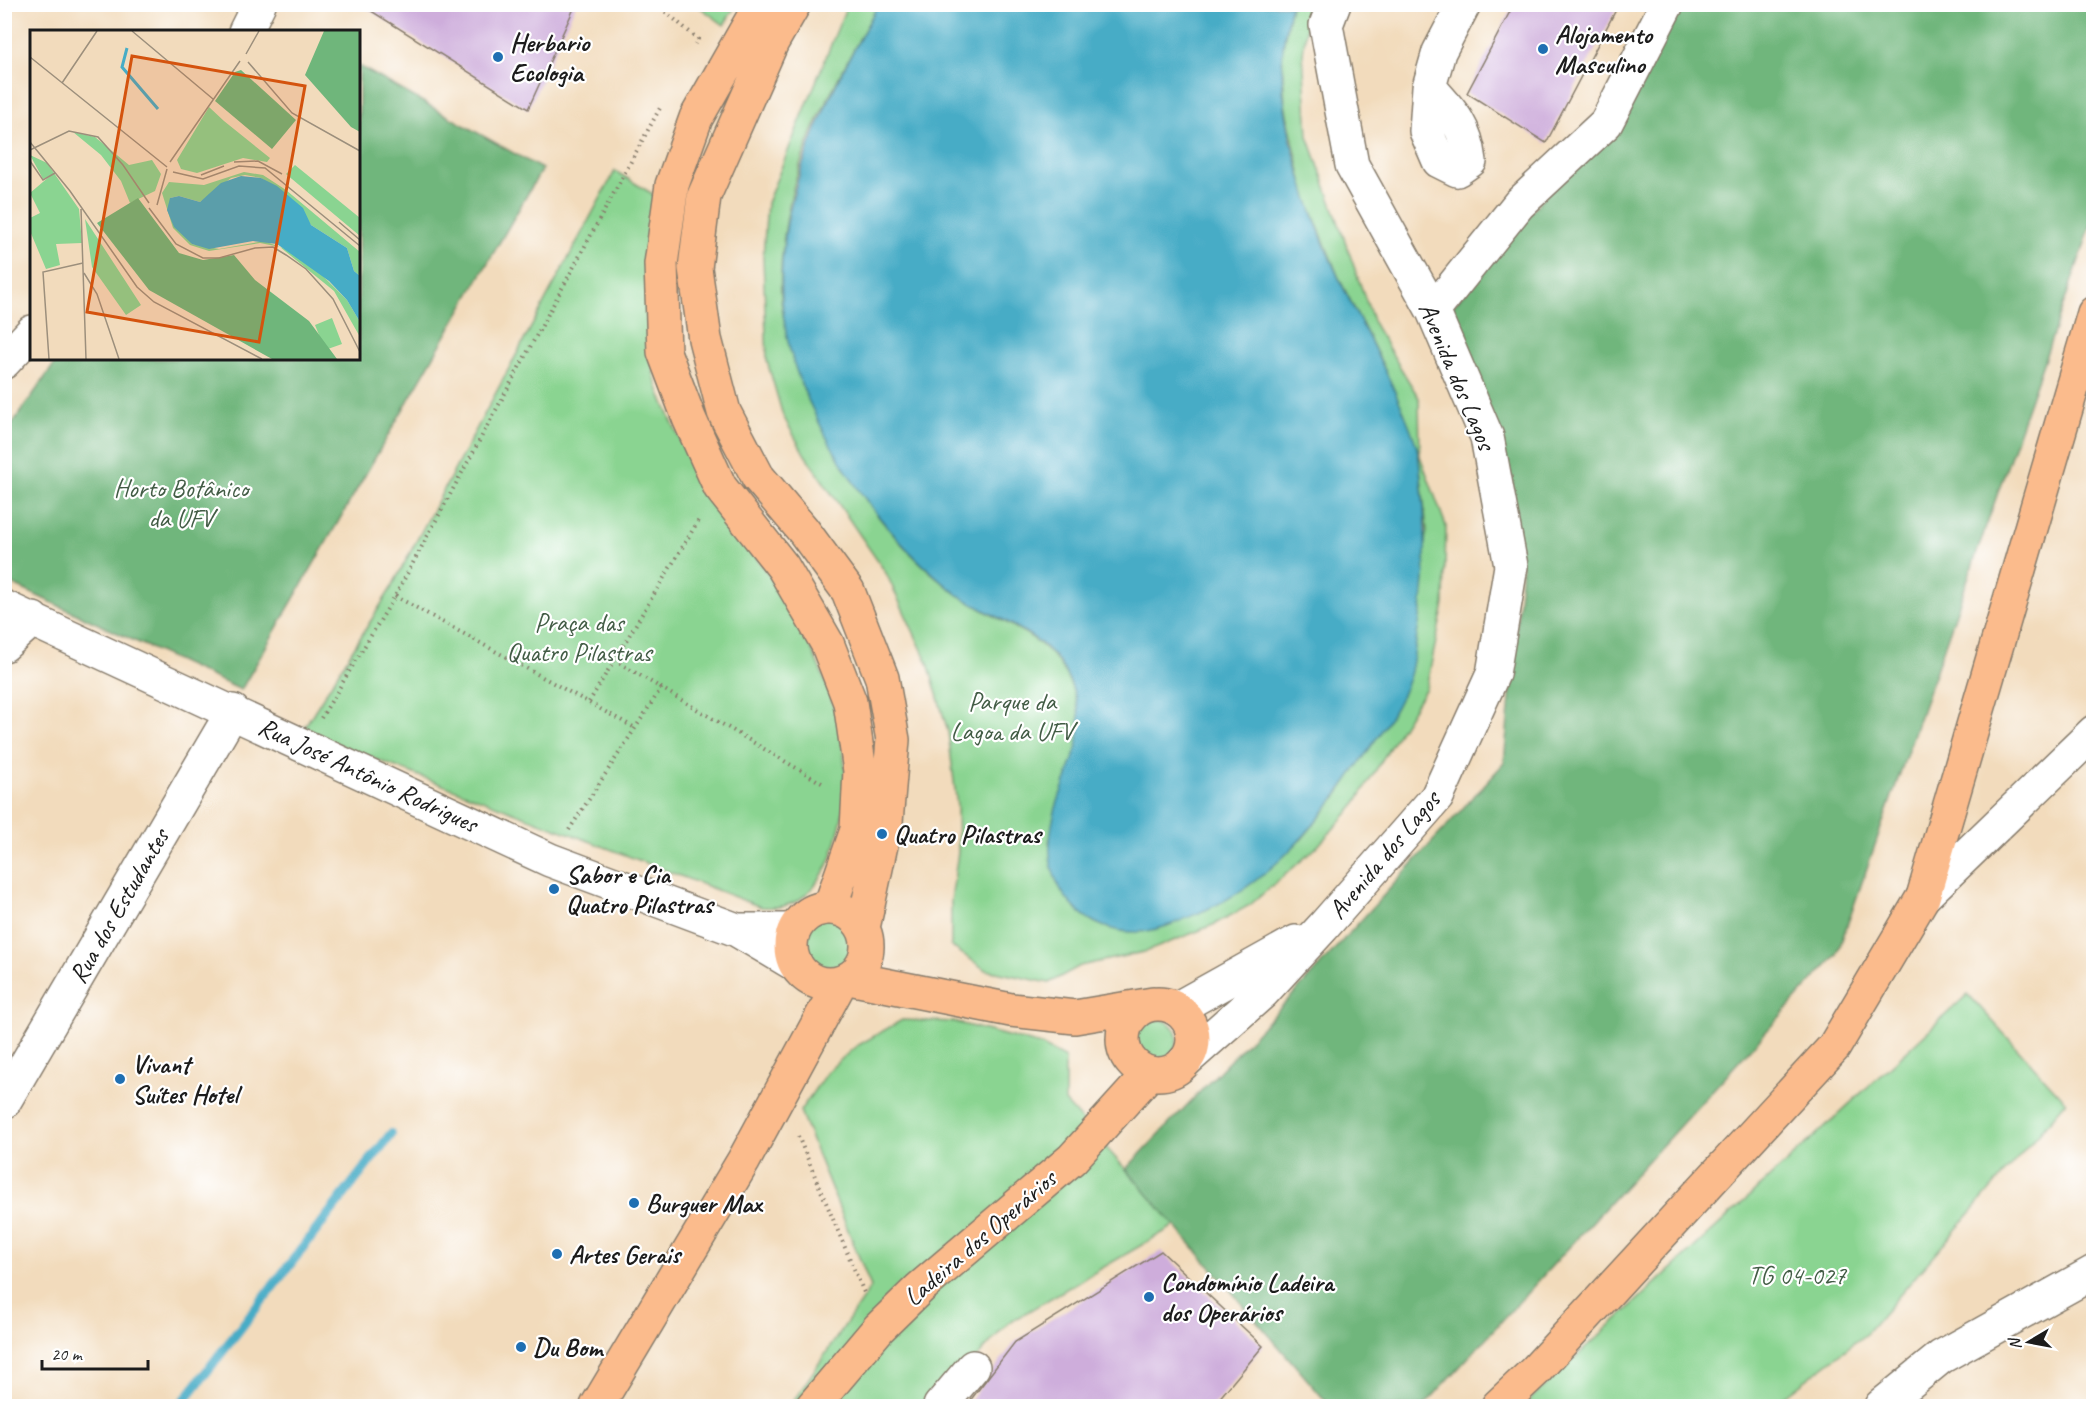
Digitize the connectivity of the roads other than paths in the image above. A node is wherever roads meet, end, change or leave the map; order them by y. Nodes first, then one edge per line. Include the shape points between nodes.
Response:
1 (259, 4) edge
2 (761, 4) edge
3 (794, 4) edge
4 (1334, 4) edge
5 (1464, 4) edge
6 (1667, 4) edge
7 (246, 30) edge
8 (1429, 87) dead end
9 (1433, 311) junction
10 (2094, 314) edge
11 (30, 334) edge
12 (4, 362) edge
13 (19, 613) edge
14 (4, 645) edge
15 (233, 711) junction
16 (2094, 732) edge
17 (1923, 897) junction
18 (830, 907) junction
19 (1323, 927) junction
20 (737, 930) junction
21 (794, 930) junction
22 (865, 938) junction
23 (825, 977) junction
24 (934, 996) junction
25 (1164, 1006) junction
26 (1076, 1017) junction
27 (1123, 1041) junction
28 (1184, 1062) junction
29 (1150, 1073) junction
30 (4, 1102) edge
31 (2094, 1272) edge
32 (973, 1367) dead end
33 (597, 1407) edge
34 (813, 1407) edge
35 (940, 1407) edge
36 (1498, 1407) edge
37 (1881, 1407) edge

1 - 7 street
2 - 18 main road via 696,117 672,185 661,264 664,352 720,487 783,567 827,643 850,702 860,771 857,830
3 - 22 main road via 772,42 704,196 695,268 705,339 724,412 758,477 848,591 882,678 893,740 886,822
4 - 9 street, Avenida dos Lagos via 1326,25 1352,165
5 - 8 street via 1439,52
6 - 9 street via 1606,123 1519,204
9 - 19 street, Avenida dos Lagos via 1487,437 1511,566 1493,674 1437,797
10 - 17 main road
11 - 12 street
13 - 14 street
13 - 15 street, Rua José Antônio Rodrigues
15 - 20 street, Rua José Antônio Rodrigues via 550,860
15 - 30 street, Rua dos Estudantes
16 - 17 street
17 - 36 main road via 1834,1047
18 - 21 main road via 809,914
18 - 22 main road via 849,913
19 - 25 street, Avenida dos Lagos
19 - 28 street, Avenida dos Lagos via 1262,993
20 - 21 street, Rua José Antônio Rodrigues
20 - 23 street, Rua José Antônio Rodrigues
21 - 23 main road via 791,948
22 - 23 main road via 859,971
22 - 24 main road
23 - 24 main road
23 - 33 main road via 782,1091
24 - 26 main road
25 - 26 main road
25 - 27 main road via 1143,1007 1128,1021
25 - 28 main road via 1190,1024 1190,1053
26 - 27 main road
27 - 29 main road via 1132,1062
28 - 29 main road via 1169,1072
29 - 34 main road, Ladeira dos Operários via 1072,1159 920,1288 879,1329
31 - 37 street via 1941,1357
32 - 35 street

